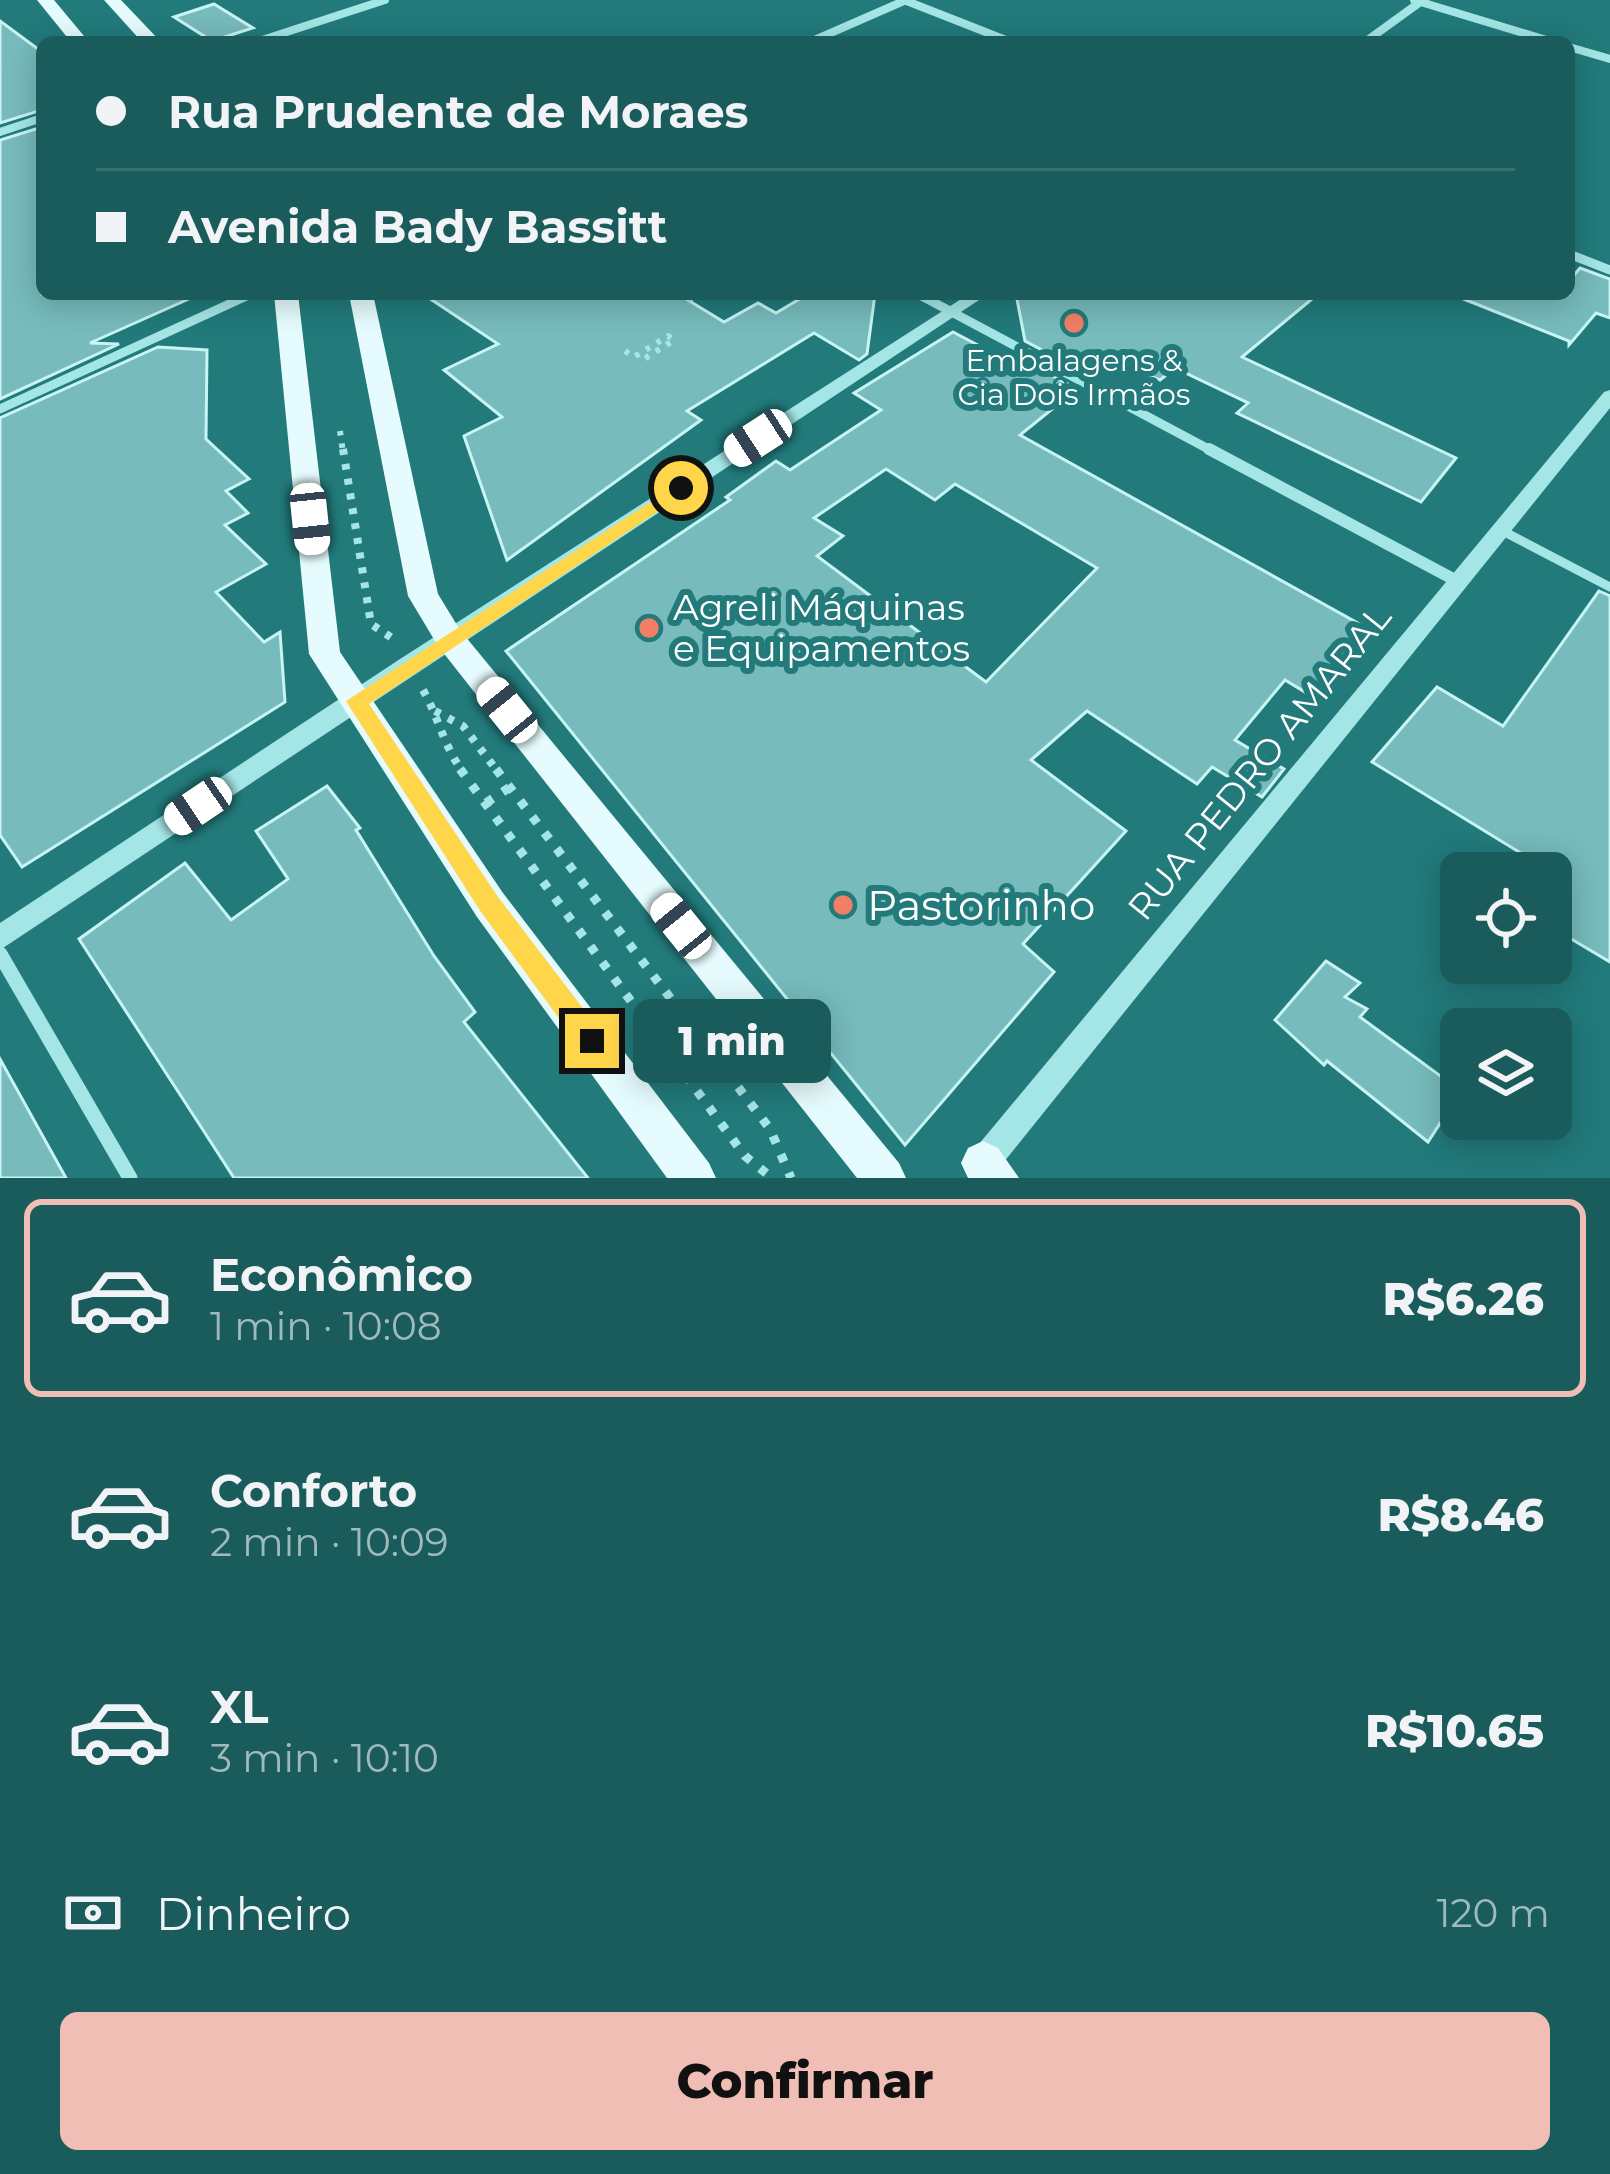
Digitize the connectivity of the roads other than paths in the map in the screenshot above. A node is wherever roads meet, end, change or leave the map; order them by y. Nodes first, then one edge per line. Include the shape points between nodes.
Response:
1 (45, 0) edge
2 (112, 0) edge
3 (385, 0) edge
4 (905, 0) edge
5 (1420, 1) edge
6 (75, 36) edge
7 (146, 36) edge
8 (274, 36) edge
9 (823, 36) edge
10 (996, 36) edge
11 (1372, 36) edge
12 (1534, 36) edge
13 (1575, 49) edge
14 (1610, 59) edge
15 (36, 120) edge
16 (0, 132) edge
17 (1575, 256) edge
18 (1610, 270) edge
19 (238, 300) edge
20 (287, 300) edge
21 (362, 300) edge
22 (929, 300) edge
23 (971, 300) edge
24 (952, 312) junction
25 (1610, 396) edge
26 (0, 409) edge
27 (1499, 529) junction
28 (1457, 580) junction
29 (1610, 587) edge
30 (449, 638) junction
31 (356, 701) junction
32 (0, 938) edge
33 (0, 954) edge
34 (983, 1173) edge
35 (130, 1178) edge
36 (694, 1178) edge
37 (884, 1178) edge

1 - 6 main road
2 - 7 main road
3 - 8 street
4 - 9 street
4 - 10 street
5 - 11 street
5 - 12 street
13 - 14 street
15 - 16 street
17 - 18 street
19 - 26 street
20 - 31 main road via 325,654
21 - 30 main road via 423,596
22 - 24 street
23 - 24 street
24 - 28 street
24 - 30 street
25 - 27 street, RUA PEDRO AMARAL
27 - 28 street, RUA PEDRO AMARAL
27 - 29 lane
28 - 34 street, RUA PEDRO AMARAL
30 - 31 street
30 - 37 main road
31 - 32 street
31 - 36 main road via 490,904
33 - 35 street

